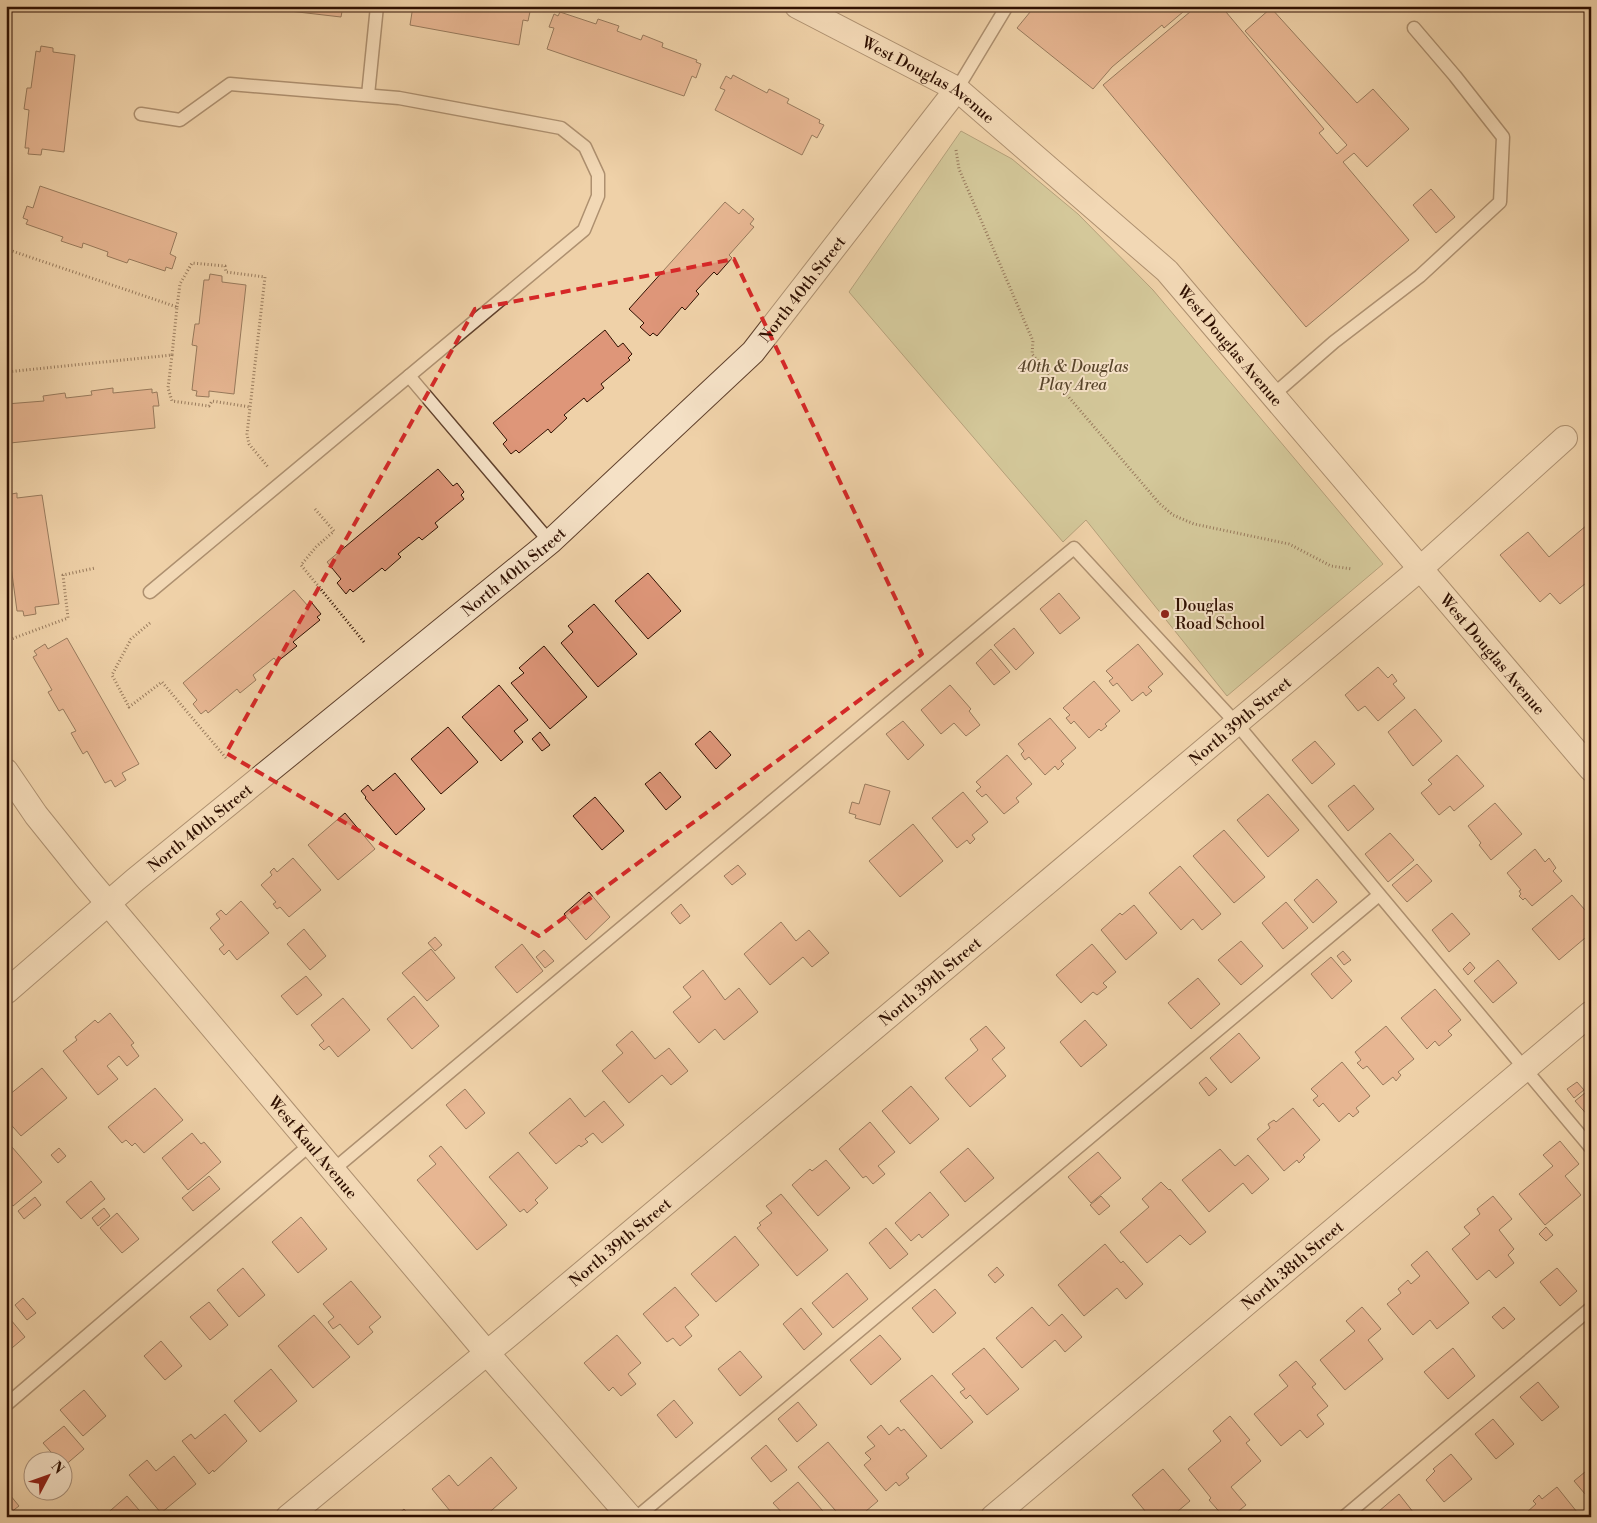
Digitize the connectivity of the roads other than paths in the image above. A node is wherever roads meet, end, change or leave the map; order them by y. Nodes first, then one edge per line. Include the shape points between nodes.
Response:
1 (377, 6) edge
2 (797, 6) edge
3 (1007, 6) edge
4 (1414, 28) dead end
5 (957, 89) junction
6 (368, 95) junction
7 (141, 114) dead end
8 (409, 376) junction
9 (1273, 395) junction
10 (1565, 438) dead end
11 (550, 542) junction
12 (1421, 568) junction
13 (150, 592) dead end
14 (1236, 723) junction
15 (1591, 769) edge
16 (6, 771) edge
17 (1378, 895) junction
18 (108, 903) junction
19 (6, 992) edge
20 (1591, 1012) edge
21 (1523, 1069) junction
22 (311, 1144) junction
23 (1591, 1148) edge
24 (333, 1170) junction
25 (1591, 1308) edge
26 (487, 1353) junction
27 (6, 1405) edge
28 (288, 1517) edge
29 (630, 1517) edge
30 (638, 1517) edge
31 (993, 1517) edge
32 (1344, 1517) edge

1 - 6 lane
2 - 5 street, West Douglas Avenue
3 - 5 lane
4 - 9 lane via 1503,137 1500,202 1420,276 1334,342
5 - 9 street, West Douglas Avenue via 1167,271
5 - 11 street, North 40th Street via 753,352
6 - 7 lane via 230,84 180,120
6 - 8 lane via 562,128 585,147 598,175 598,196 584,230
8 - 11 lane
8 - 13 lane
9 - 12 street, West Douglas Avenue
10 - 12 street, North 39th Street
11 - 18 street, North 40th Street
12 - 14 street, North 39th Street
12 - 15 street, West Douglas Avenue
14 - 17 lane
14 - 24 lane via 1074,548
14 - 26 street, North 39th Street
16 - 18 street, West Kaul Avenue via 36,815
17 - 21 lane
17 - 30 lane
18 - 19 street, North 40th Street
18 - 22 street, West Kaul Avenue
20 - 21 street, North 38th Street
21 - 23 lane
21 - 31 street, North 38th Street
22 - 24 street, West Kaul Avenue
22 - 27 lane
24 - 26 street, West Kaul Avenue
25 - 32 lane
26 - 28 street, North 39th Street
26 - 29 street, West Kaul Avenue

